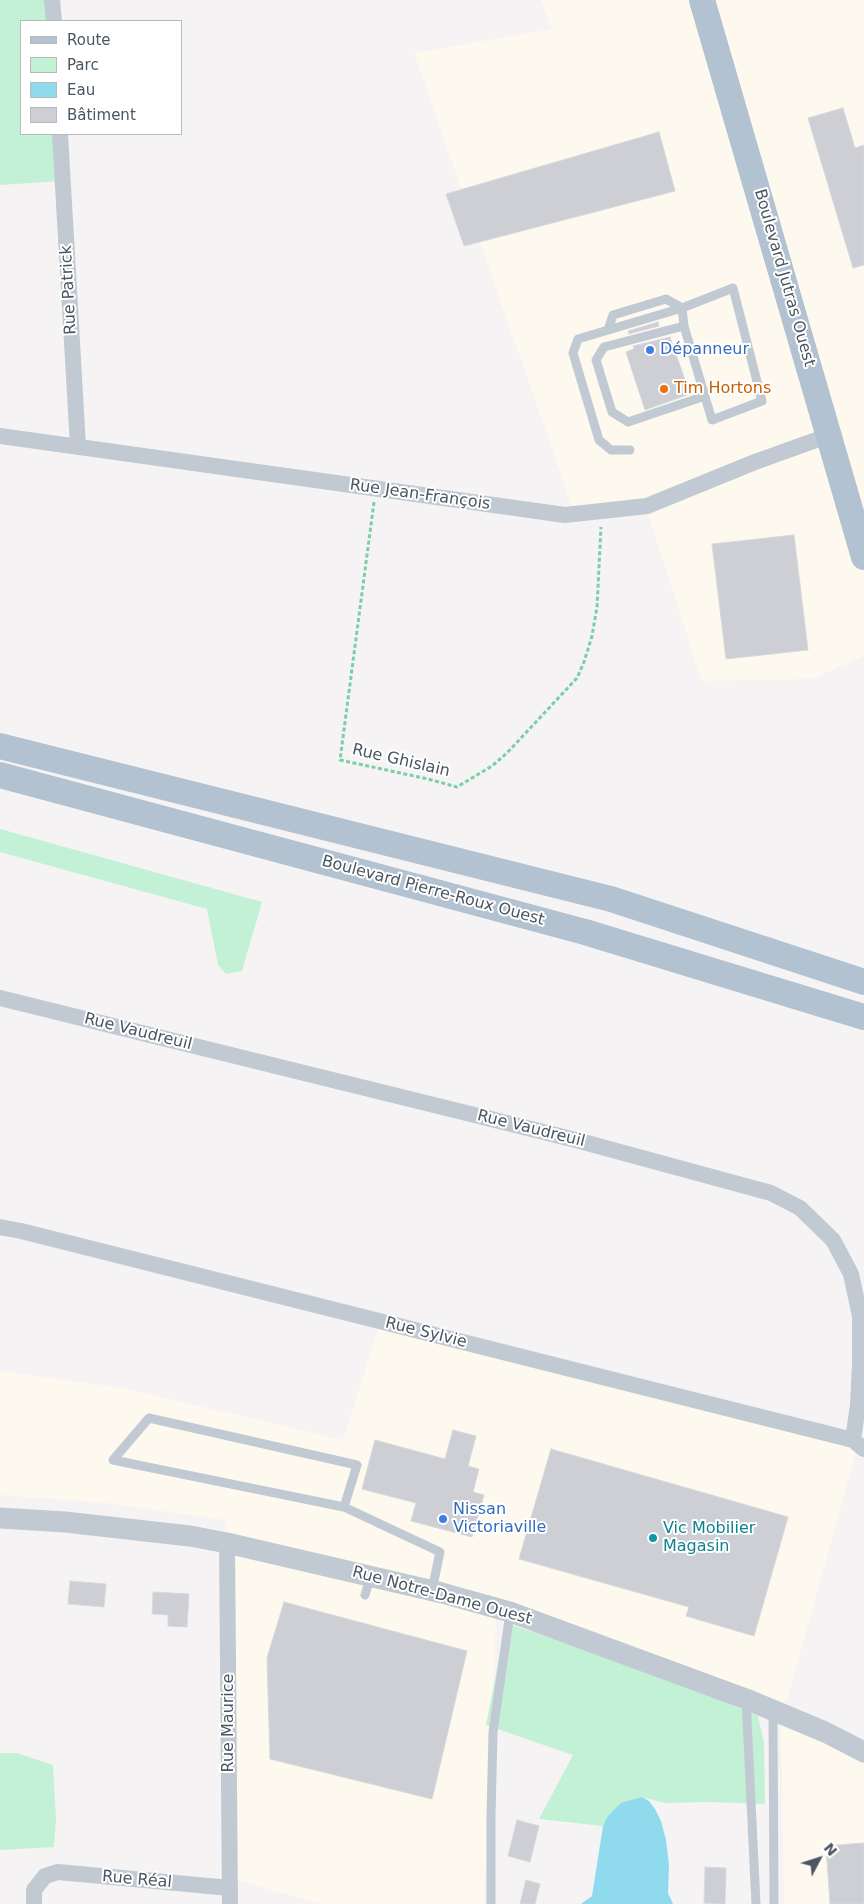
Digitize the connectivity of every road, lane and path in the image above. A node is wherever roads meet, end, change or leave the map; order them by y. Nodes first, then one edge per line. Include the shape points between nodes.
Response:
1 (52, 0) edge
2 (702, 0) edge
3 (54, 20) edge
4 (60, 135) edge
5 (682, 308) junction
6 (684, 326) junction
7 (608, 330) junction
8 (705, 396) junction
9 (830, 435) junction
10 (0, 436) edge
11 (78, 446) junction
12 (630, 450) dead end
13 (376, 489) junction
14 (602, 512) junction
15 (864, 557) edge
16 (0, 746) edge
17 (0, 775) edge
18 (864, 982) edge
19 (0, 998) edge
20 (864, 1017) edge
21 (0, 1227) edge
22 (858, 1444) edge
23 (344, 1507) junction
24 (0, 1518) edge
25 (227, 1543) junction
26 (432, 1590) junction
27 (510, 1612) junction
28 (746, 1699) junction
29 (773, 1710) junction
30 (864, 1752) edge
31 (230, 1896) edge
32 (34, 1904) edge
33 (491, 1904) edge
34 (756, 1904) edge
35 (774, 1904) edge

1 - 3 street
2 - 9 main road, Boulevard Jutras Ouest
4 - 11 street, Rue Patrick
5 - 6 lane
5 - 7 lane
5 - 7 lane via 666,298 613,315
5 - 8 lane via 733,288 762,402 712,420
6 - 8 lane
6 - 8 lane via 604,347 596,360 612,412 628,422
7 - 12 lane via 578,339 573,353 599,440 611,450
9 - 14 street, Rue Jean-François via 647,506
9 - 15 main road, Boulevard Jutras Ouest
10 - 11 street, Rue Jean-François
11 - 13 street, Rue Jean-François
13 - 14 street, Rue Jean-François via 565,515
13 - 14 path, Rue Ghislain via 340,760 457,787 507,753 577,678 592,636 597,607
16 - 18 main road, Boulevard Pierre-Roux Ouest via 611,899
17 - 20 main road, Boulevard Pierre-Roux Ouest via 585,932
19 - 22 street, Rue Vaudreuil via 576,1140 772,1193 800,1208 833,1240 851,1274 860,1316
21 - 22 street, Rue Sylvie
23 - 23 lane via 161,1470 113,1460 149,1418 357,1465
23 - 26 lane via 440,1552
24 - 25 street, Rue Notre-Dame Ouest via 65,1522
25 - 26 street, Rue Notre-Dame Ouest via 368,1585
25 - 31 street, Rue Maurice
26 - 27 street, Rue Notre-Dame Ouest
27 - 28 street, Rue Notre-Dame Ouest
27 - 33 lane via 493,1732
28 - 29 street, Rue Notre-Dame Ouest
28 - 34 lane
29 - 30 street, Rue Notre-Dame Ouest
29 - 35 lane
31 - 32 street, Rue Réal via 58,1872 45,1876 34,1890

